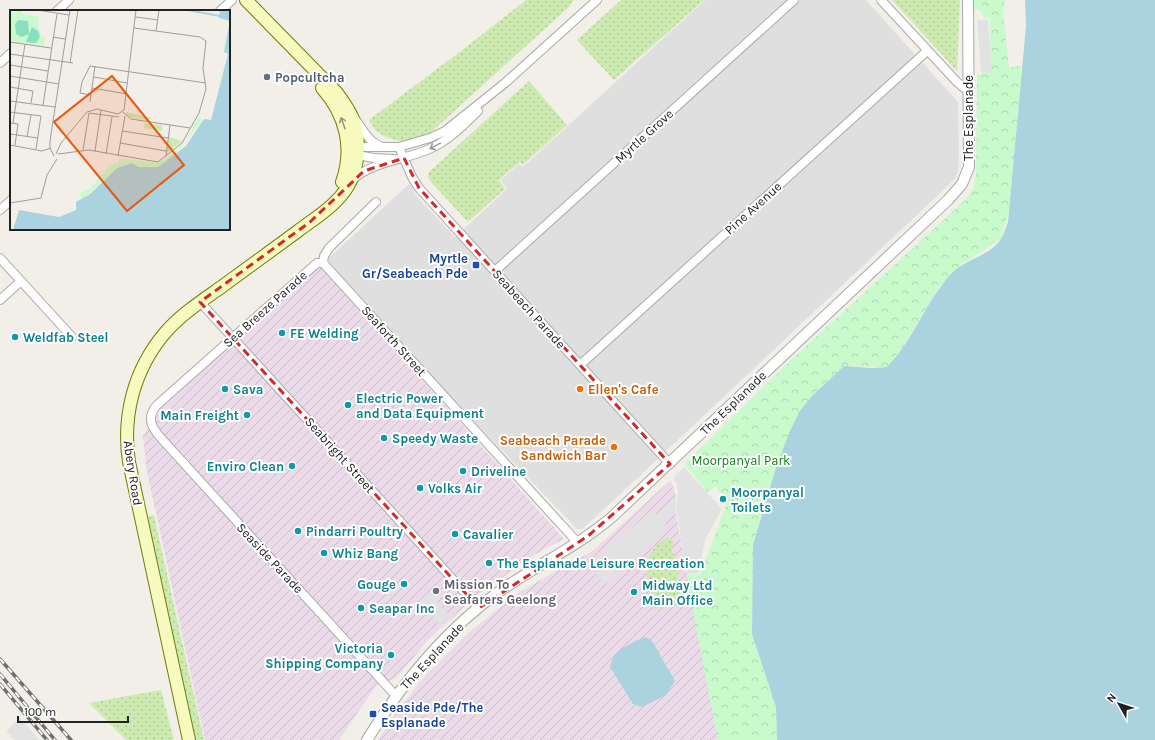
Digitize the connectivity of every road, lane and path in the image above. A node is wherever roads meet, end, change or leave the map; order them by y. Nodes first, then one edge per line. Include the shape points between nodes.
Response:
1 (69, 0) edge
2 (232, 0) edge
3 (246, 0) edge
4 (597, 0) edge
5 (794, 0) edge
6 (881, 0) edge
7 (968, 0) edge
8 (58, 10) edge
9 (221, 10) edge
10 (290, 46) junction
11 (927, 51) junction
12 (10, 54) edge
13 (0, 63) edge
14 (505, 83) junction
15 (968, 87) junction
16 (346, 106) junction
17 (386, 147) junction
18 (399, 147) junction
19 (354, 151) junction
20 (404, 158) junction
21 (350, 182) junction
22 (10, 201) edge
23 (376, 202) dead end
24 (0, 210) edge
25 (323, 212) junction
26 (0, 258) edge
27 (323, 263) junction
28 (495, 271) junction
29 (21, 281) junction
30 (0, 300) edge
31 (200, 302) junction
32 (72, 337) dead end
33 (234, 338) junction
34 (580, 365) junction
35 (151, 416) joint
36 (670, 464) junction
37 (578, 543) junction
38 (479, 608) junction
39 (396, 696) junction
40 (189, 740) edge
41 (367, 740) edge

1 - 8 street
2 - 9 street
3 - 10 main road
4 - 14 street
5 - 28 street, Myrtle Grove
6 - 11 street
7 - 15 street, The Esplanade
10 - 16 main road via 327,81
19 -> 10 main road via 340,113 331,98
11 - 15 street via 962,86
11 - 34 street, Pine Avenue
12 - 13 street
14 - 18 street via 445,131
14 -> 20 street via 448,138
15 - 36 street, The Esplanade via 969,167 962,184
16 - 17 street via 367,136 376,144
16 - 19 main road via 354,122
17 - 18 street
17 - 19 street
18 - 20 street, Seabeach Parade
19 - 20 street via 374,158
19 - 21 main road, Abery Road
19 - 25 main road via 332,201
20 - 21 street via 367,170
20 - 28 street, Seabeach Parade via 419,188
21 - 25 main road, Abery Road via 339,198
22 - 24 street
23 - 27 street via 329,248
25 - 31 main road, Abery Road
26 - 29 street
27 - 33 street, Sea Breeze Parade via 317,263
27 - 37 street, Seaforth Street
28 - 34 street, Seabeach Parade
29 - 30 street
29 - 32 street
31 - 33 street, Seabright Street
31 - 40 main road, Abery Road via 164,334 144,365 130,401 127,435 131,471
33 - 35 street, Sea Breeze Parade via 157,405
33 - 38 street, Seabright Street
34 - 36 street, Seabeach Parade
35 - 39 street, Seaside Parade via 152,426 161,438
36 - 37 street, The Esplanade via 600,527
37 - 38 street, The Esplanade via 511,584
38 - 39 street, The Esplanade via 437,647
39 - 41 street, The Esplanade

